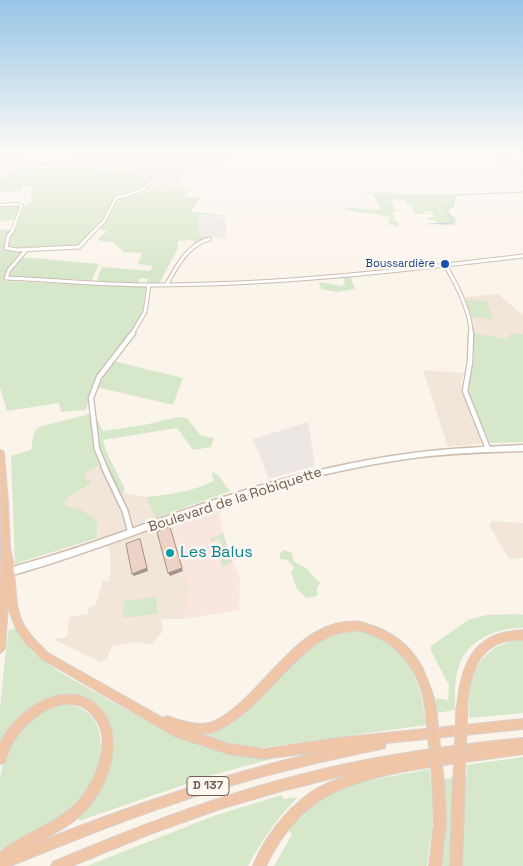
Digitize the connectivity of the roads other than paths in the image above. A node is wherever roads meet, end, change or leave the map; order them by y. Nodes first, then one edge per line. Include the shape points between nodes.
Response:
1 (139, 192) edge
2 (0, 206) edge
3 (209, 239) dead end
4 (26, 250) junction
5 (523, 256) edge
6 (445, 265) junction
7 (167, 284) junction
8 (148, 285) junction
9 (523, 448) edge
10 (488, 449) junction
11 (0, 453) edge
12 (131, 533) junction
13 (5, 544) junction
14 (16, 570) dead end
15 (523, 635) edge
16 (0, 648) edge
17 (156, 718) junction
18 (523, 724) edge
19 (424, 736) junction
20 (523, 742) edge
21 (523, 749) edge
22 (0, 759) edge
23 (0, 859) edge
24 (0, 864) edge
25 (57, 866) edge
26 (259, 866) edge
27 (435, 866) edge
28 (456, 866) edge

1 - 4 street via 117,198 104,221 79,247
2 - 4 street via 22,205 5,246 11,250
3 - 7 street via 202,240 183,256
4 - 8 street via 6,278
5 - 6 street
6 - 7 street via 298,280
6 - 10 street via 460,292 471,326 465,391
7 - 8 street
8 - 12 street via 143,318 108,366 91,398 97,449
9 - 10 main road, Boulevard de la Robiquette
10 - 12 main road, Boulevard de la Robiquette via 388,458 321,472 234,497
11 - 13 highway
12 - 14 main road, Boulevard de la Robiquette
13 - 16 highway
13 - 17 highway via 14,615 28,641 45,656
15 - 28 highway, bridge via 499,639 478,653 465,677
17 - 19 highway via 178,732 246,753 284,752 337,743
17 - 27 highway, bridge via 187,728 216,727 239,713 313,639 330,629 351,626 374,630 389,637 412,660 429,697 440,822
18 - 19 highway, D 137
19 - 24 highway, D 137 via 339,751 238,777 142,807
20 - 25 highway, D 137 via 391,760 272,788 158,825
21 - 26 highway via 412,765 362,776 331,788 315,796 300,810 282,830
22 - 23 highway via 18,726 32,712 50,702 64,698 80,700 94,709 103,722 106,742 104,765 87,800 60,824

